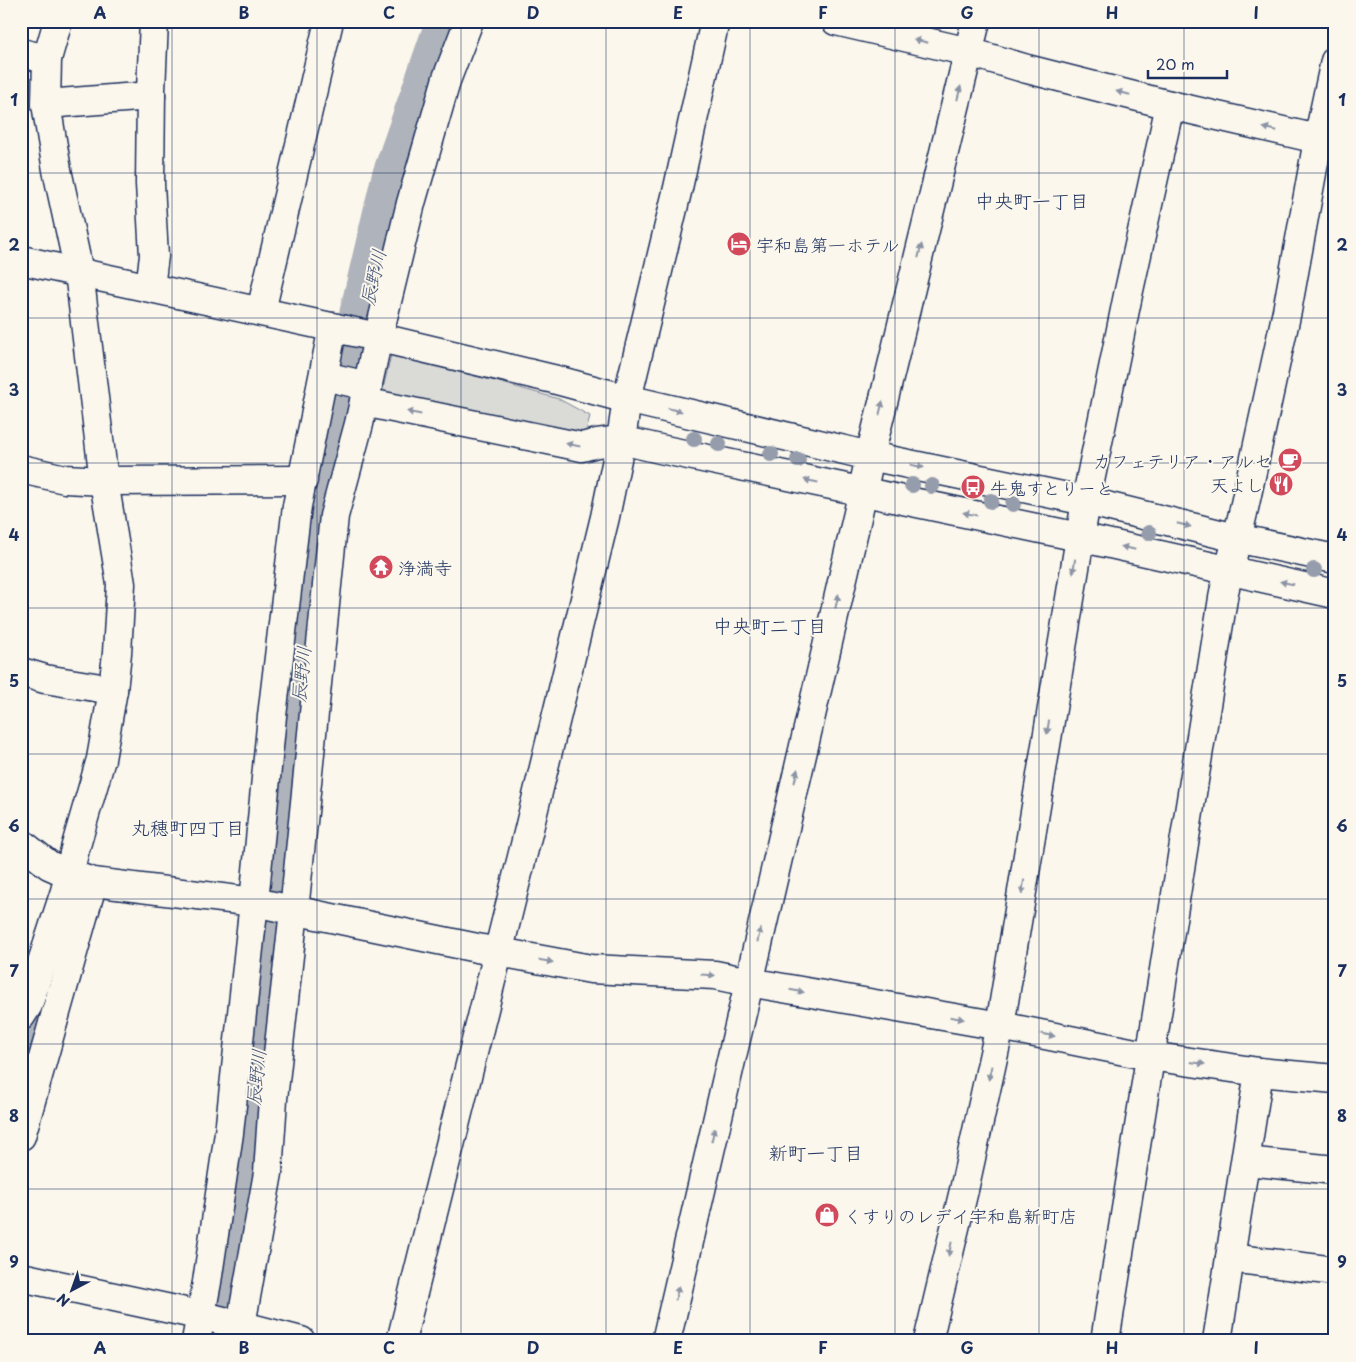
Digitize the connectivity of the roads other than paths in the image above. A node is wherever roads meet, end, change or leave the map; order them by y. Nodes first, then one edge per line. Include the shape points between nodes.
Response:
1 (58, 21) edge
2 (154, 21) edge
3 (329, 21) edge
4 (469, 21) edge
5 (715, 21) edge
6 (836, 21) edge
7 (976, 21) edge
8 (969, 52) junction
9 (21, 53) edge
10 (48, 59) junction
11 (1335, 61) edge
12 (151, 96) junction
13 (46, 104) junction
14 (1170, 105) junction
15 (1326, 142) edge
16 (21, 260) edge
17 (78, 272) junction
18 (150, 287) junction
19 (261, 311) junction
20 (357, 333) junction
21 (349, 385) junction
22 (627, 399) junction
23 (621, 440) junction
24 (870, 456) junction
25 (21, 469) edge
26 (303, 480) junction
27 (104, 481) junction
28 (862, 491) junction
29 (1086, 501) junction
30 (1079, 537) junction
31 (1236, 538) junction
32 (1335, 559) edge
33 (1228, 570) junction
34 (1335, 594) edge
35 (21, 672) edge
36 (113, 690) junction
37 (21, 843) edge
38 (81, 878) junction
39 (254, 902) junction
40 (288, 910) junction
41 (498, 952) junction
42 (748, 982) junction
43 (21, 1016) edge
44 (1000, 1026) junction
45 (1150, 1056) junction
46 (1259, 1072) junction
47 (1335, 1079) edge
48 (21, 1136) edge
49 (1246, 1161) junction
50 (1335, 1170) edge
51 (1230, 1258) junction
52 (1335, 1271) edge
53 (21, 1276) edge
54 (201, 1324) edge
55 (238, 1324) junction
56 (301, 1341) edge
57 (401, 1341) edge
58 (666, 1341) edge
59 (928, 1341) edge
60 (1105, 1341) edge
61 (1217, 1341) edge

1 - 10 street
2 - 12 street
3 - 19 street
4 - 20 street via 447,78 411,204
5 - 22 street
8 -> 6 street
7 - 8 street
14 -> 8 street
24 -> 8 street
9 - 10 street
10 - 13 street
11 - 15 street
12 - 13 street
12 - 18 street via 150,184 154,256
13 - 17 street
15 -> 14 street
14 - 29 street
15 - 31 street
16 - 17 street
17 - 18 street
17 - 27 street
18 - 19 street
19 - 20 street
20 - 21 street
20 - 21 street
20 - 22 street
23 -> 21 street via 582,447
21 - 26 street
21 - 40 street via 360,424 334,516
22 - 23 street
22 -> 24 street
28 -> 23 street
23 - 41 street
24 - 28 street
24 -> 29 street
25 - 27 street via 65,479
26 - 27 street
26 - 39 street via 297,506 273,706
27 - 36 street via 122,584
30 -> 28 street
42 -> 28 street
29 - 30 street
29 -> 31 street
33 -> 30 street
30 -> 44 street
31 - 32 street
31 - 33 street
34 -> 33 street
33 - 45 street
35 - 36 street
36 - 38 street via 101,759 75,849
37 - 38 street via 49,864
38 - 39 street
38 - 43 street
38 - 48 street
39 - 40 street
39 - 54 street via 229,1133
40 - 41 street
40 - 55 street via 268,1173
41 -> 42 street via 591,970 715,975
41 - 57 street
42 -> 44 street
58 -> 42 street
44 -> 45 street
44 -> 59 street
45 -> 46 street
45 - 60 street
46 - 47 street
46 - 49 street
49 - 50 street
49 - 51 street
51 - 52 street
51 - 61 street
53 - 54 street
54 - 55 street
55 - 56 street

